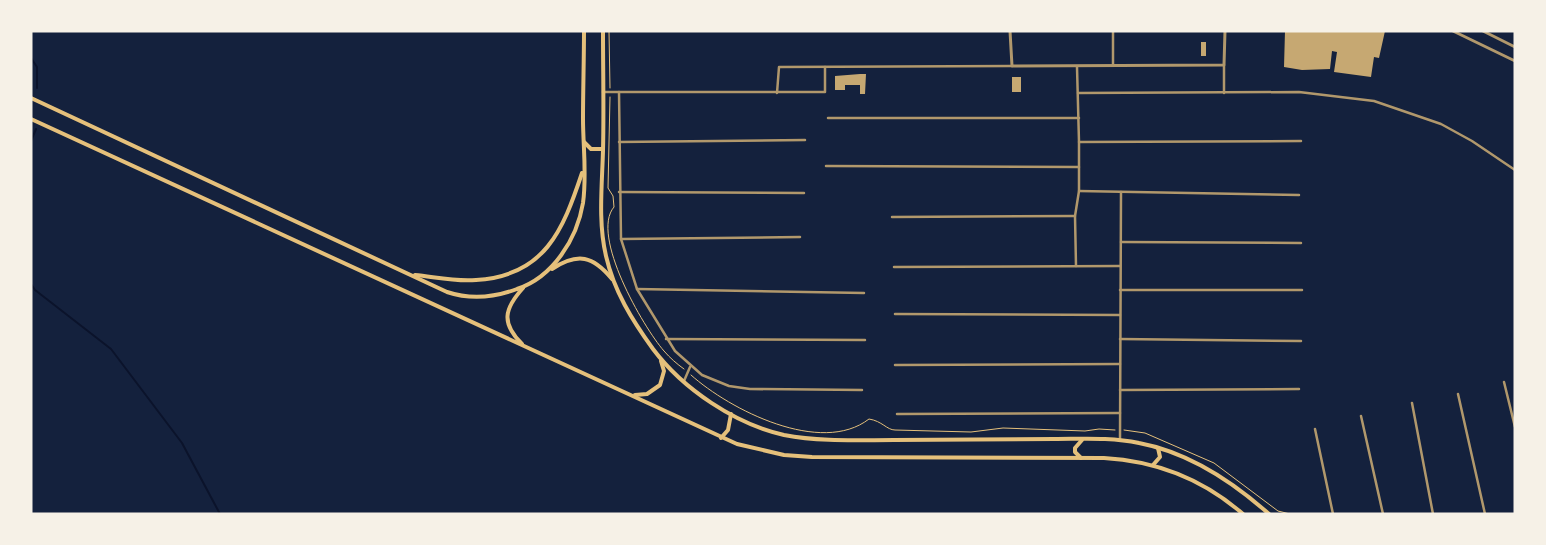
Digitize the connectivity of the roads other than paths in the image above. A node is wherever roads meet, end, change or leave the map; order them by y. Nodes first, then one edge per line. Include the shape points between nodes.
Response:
1 (584, 31) edge
2 (603, 31) edge
3 (1010, 31) edge
4 (1113, 31) edge
5 (1225, 31) edge
6 (1453, 31) edge
7 (1483, 31) edge
8 (1515, 48) edge
9 (1515, 61) edge
10 (1224, 65) junction
11 (1012, 66) junction
12 (825, 67) junction
13 (1077, 67) junction
14 (1112, 67) junction
15 (603, 92) junction
16 (619, 92) junction
17 (777, 93) junction
18 (1078, 93) junction
19 (1224, 93) junction
20 (31, 98) edge
21 (828, 118) dead end
22 (1079, 118) junction
23 (31, 119) edge
24 (806, 140) dead end
25 (1300, 141) dead end
26 (584, 142) junction
27 (619, 142) junction
28 (1079, 142) junction
29 (603, 149) junction
30 (826, 166) dead end
31 (1079, 167) junction
32 (584, 169) junction
33 (1515, 170) edge
34 (1078, 191) junction
35 (620, 192) junction
36 (1121, 192) junction
37 (804, 193) dead end
38 (1300, 195) dead end
39 (1075, 216) junction
40 (892, 217) dead end
41 (800, 237) dead end
42 (621, 240) junction
43 (1121, 242) junction
44 (1301, 243) dead end
45 (1076, 266) junction
46 (1120, 266) junction
47 (894, 268) dead end
48 (547, 272) junction
49 (413, 275) junction
50 (613, 281) junction
51 (524, 287) junction
52 (637, 289) junction
53 (1120, 290) junction
54 (1302, 290) dead end
55 (864, 293) dead end
56 (895, 314) dead end
57 (1120, 315) junction
58 (666, 339) junction
59 (1120, 339) junction
60 (864, 340) dead end
61 (1301, 341) dead end
62 (524, 346) junction
63 (660, 358) junction
64 (1120, 364) junction
65 (895, 365) dead end
66 (690, 367) junction
67 (683, 382) junction
68 (1504, 382) dead end
69 (1299, 389) dead end
70 (862, 390) dead end
71 (1120, 390) junction
72 (1458, 394) dead end
73 (633, 395) junction
74 (1412, 403) dead end
75 (1120, 413) junction
76 (732, 414) junction
77 (897, 414) dead end
78 (1361, 416) dead end
79 (1515, 427) edge
80 (1315, 429) dead end
81 (721, 438) junction
82 (1084, 439) junction
83 (1120, 440) junction
84 (1158, 448) junction
85 (1080, 458) junction
86 (1153, 465) junction
87 (1243, 514) edge
88 (1269, 514) edge
89 (1332, 514) edge
90 (1383, 514) edge
91 (1433, 514) edge
92 (1485, 514) edge

1 - 26 main road
2 - 15 main road
3 - 11 street
4 - 14 street
5 - 10 street
6 - 9 street
7 - 8 street
10 - 14 street
10 - 19 street
11 - 12 street
11 - 13 street
12 - 17 street via 824,92
12 - 17 street via 779,67
13 - 14 street
13 - 18 street
15 - 16 street
15 - 29 main road
16 - 17 street
16 - 27 street
18 - 19 street
18 - 22 street
19 - 33 street via 1306,92 1374,101 1452,129
20 - 49 main road
21 - 22 street
22 - 28 street
23 - 62 main road
24 - 27 street
25 - 28 street
26 - 29 main road via 591,148
26 - 32 main road
27 - 35 street
28 - 31 street
29 - 50 main road via 602,236
30 - 31 street
31 - 34 street
32 - 48 main road via 583,204 579,217 565,249
32 - 49 main road via 569,211 554,239 530,263 498,278 474,280
34 - 36 street
34 - 39 street
35 - 37 street
35 - 42 street
36 - 38 street
36 - 43 street
39 - 40 street
39 - 45 street
41 - 42 street
42 - 52 street
43 - 44 street
43 - 46 street
45 - 46 street
45 - 47 street
46 - 53 street
48 - 50 main road via 562,262 586,258 599,264
48 - 51 main road
49 - 51 main road via 460,296 501,296
50 - 63 main road via 628,312
51 - 62 main road via 509,306 507,316 514,336
52 - 55 street
52 - 58 street
53 - 54 street
53 - 57 street
56 - 57 street
57 - 59 street
58 - 60 street
58 - 66 street
59 - 61 street
59 - 64 street
62 - 73 main road
63 - 67 main road
63 - 73 main road via 664,371 660,385 647,394
64 - 65 street
64 - 71 street
66 - 67 street
66 - 70 street via 712,380 750,389
67 - 76 main road
68 - 79 street
69 - 71 street
71 - 75 street
72 - 92 street
73 - 81 main road
74 - 91 street
75 - 77 street
75 - 83 street
76 - 81 main road via 728,430
76 - 82 main road via 764,429 809,438
78 - 90 street
80 - 89 street
81 - 85 main road via 760,451 812,458
82 - 83 main road
82 - 85 main road via 1075,448
83 - 84 main road
84 - 86 main road via 1160,457
84 - 88 main road via 1216,474
85 - 86 main road via 1122,459
86 - 87 main road via 1204,486

